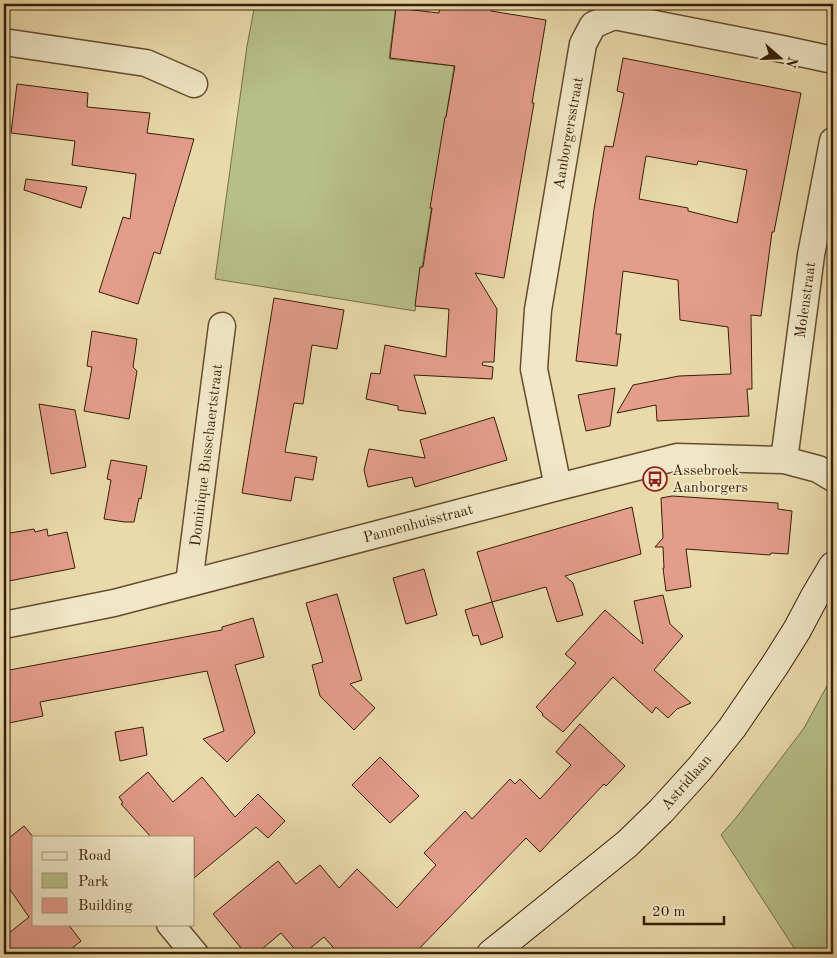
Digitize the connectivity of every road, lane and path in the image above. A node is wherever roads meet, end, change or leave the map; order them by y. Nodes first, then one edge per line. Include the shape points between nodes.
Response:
1 (4, 42) edge
2 (833, 60) edge
3 (194, 84) dead end
4 (833, 141) edge
5 (222, 326) dead end
6 (784, 460) junction
7 (833, 478) edge
8 (558, 487) junction
9 (833, 566) edge
10 (189, 584) junction
11 (4, 625) edge
12 (172, 926) edge
13 (195, 954) edge
14 (491, 954) edge

1 - 3 street via 146,63
2 - 8 street, Aanborgersstraat via 614,16 593,25 584,44 538,310 534,369
4 - 6 street, Molenstraat via 811,255
5 - 10 street, Dominique Busschaertstraat
6 - 7 street, Pannenhuisstraat via 818,469
6 - 8 street, Pannenhuisstraat via 677,457
8 - 10 street, Pannenhuisstraat
9 - 14 main road, Astridlaan via 775,665 732,728 693,775 627,844
10 - 11 street, Pannenhuisstraat
12 - 13 street

